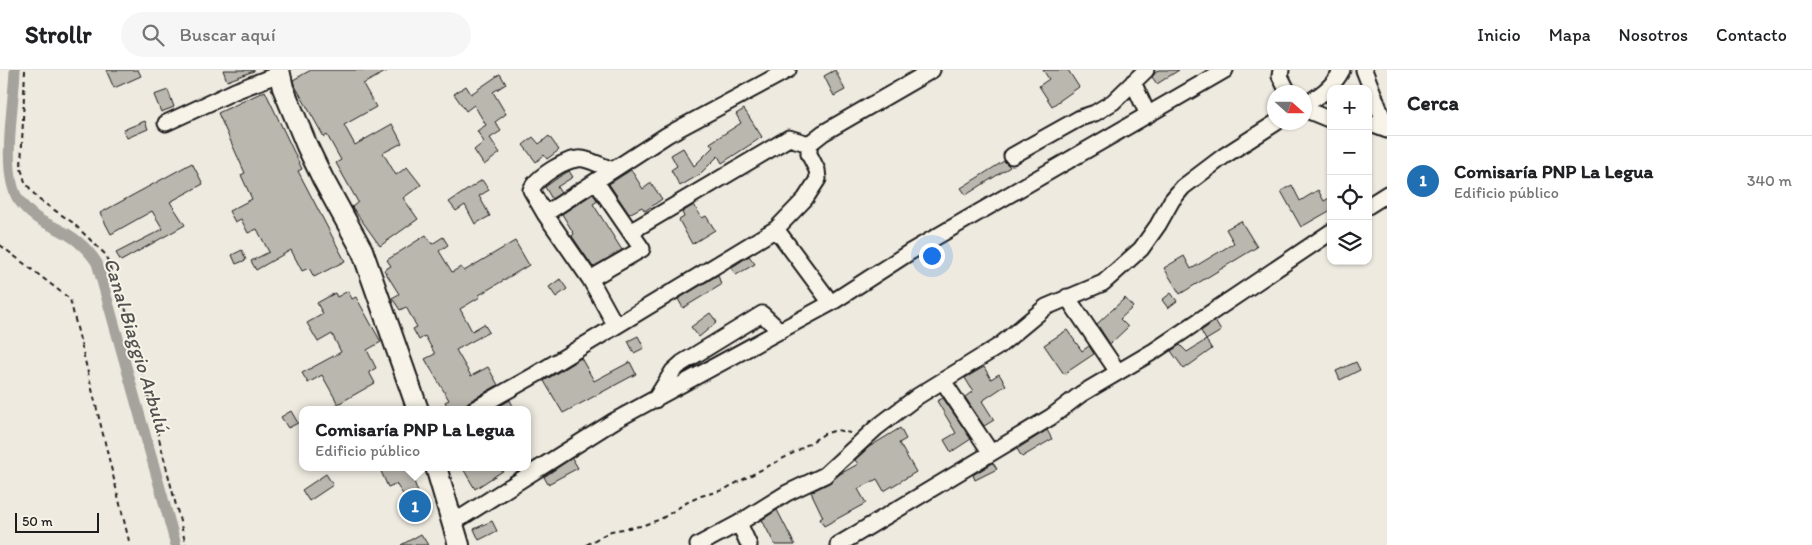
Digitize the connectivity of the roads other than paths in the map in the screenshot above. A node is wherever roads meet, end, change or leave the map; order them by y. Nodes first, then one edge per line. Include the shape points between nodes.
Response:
1 (788, 70) edge
2 (932, 70) edge
3 (1146, 70) edge
4 (1225, 70) edge
5 (1281, 70) edge
6 (1342, 70) edge
7 (1364, 70) edge
8 (279, 72) edge
9 (1133, 82) junction
10 (1284, 85) edge
11 (1312, 102) edge
12 (1312, 111) edge
13 (1148, 114) junction
14 (1327, 118) edge
15 (166, 123) dead end
16 (1372, 124) edge
17 (1267, 128) edge
18 (1387, 130) edge
19 (809, 144) junction
20 (1012, 156) dead end
21 (613, 170) junction
22 (596, 182) junction
23 (1387, 194) edge
24 (1372, 203) edge
25 (545, 214) junction
26 (776, 229) junction
27 (630, 232) junction
28 (1327, 235) edge
29 (590, 280) junction
30 (1067, 297) junction
31 (831, 303) junction
32 (616, 326) junction
33 (780, 332) junction
34 (1118, 372) junction
35 (944, 381) junction
36 (655, 400) junction
37 (417, 406) edge
38 (480, 406) edge
39 (991, 453) junction
40 (437, 471) edge
41 (739, 522) junction
42 (451, 524) junction
43 (459, 545) edge
44 (698, 545) edge
45 (749, 545) edge
46 (838, 545) edge

1 - 21 street via 666,135
2 - 19 street
3 - 9 street
4 - 13 street
5 - 10 street
6 - 11 street via 1326,92
7 - 18 street
8 - 15 street
8 - 37 main road via 307,146 362,250
9 - 13 street
9 - 20 street via 1113,102
12 - 14 street
13 - 31 street via 910,252
16 - 18 street
17 - 30 street via 1183,187 1141,249 1103,283
19 - 26 street via 818,179 805,199
19 - 27 street via 789,138
21 - 22 street
21 - 25 street via 583,158 566,162 544,176 535,182 531,190
22 - 25 street
22 - 27 street
23 - 24 street
25 - 29 street
26 - 31 street
26 - 32 street
27 - 29 street via 642,249
28 - 34 street
29 - 32 street
30 - 34 street
30 - 35 street via 1046,306 999,346
31 - 33 street
32 - 38 street
33 - 36 street
33 - 36 street via 762,314 682,363 672,372
34 - 39 street
35 - 39 street
35 - 41 street via 918,396 866,437 825,475
36 - 42 street
39 - 46 street
40 - 42 main road
41 - 44 street
41 - 45 street
42 - 43 main road

